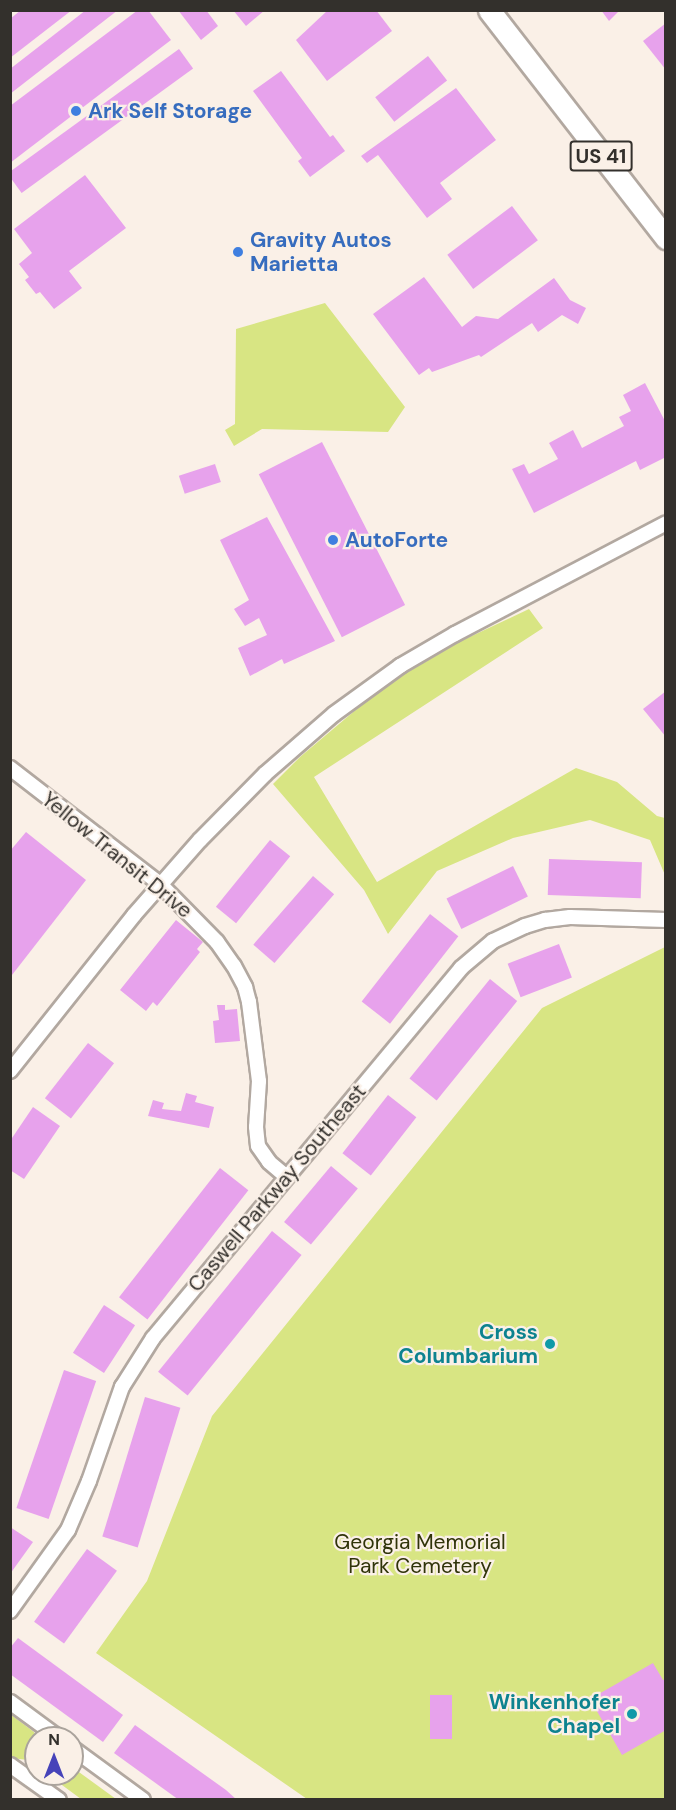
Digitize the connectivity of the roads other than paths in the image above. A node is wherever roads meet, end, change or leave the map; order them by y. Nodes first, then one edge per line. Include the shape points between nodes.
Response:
1 (489, 10) edge
2 (666, 238) edge
3 (666, 523) edge
4 (10, 768) edge
5 (160, 884) junction
6 (666, 920) edge
7 (10, 1071) edge
8 (286, 1177) junction
9 (10, 1611) edge
10 (10, 1702) edge
11 (43, 1726) edge
12 (84, 1757) edge
13 (10, 1766) edge
14 (58, 1800) edge
15 (143, 1800) edge

1 - 2 main road, US 41
3 - 5 street via 400,666 334,714 265,774
4 - 5 street, Yellow Transit Drive
5 - 7 street
5 - 8 street, Yellow Transit Drive via 217,942 245,987 259,1081 258,1146
6 - 8 street, Caswell Parkway Southeast via 545,920 493,941 461,968
8 - 9 street, Caswell Parkway Southeast via 140,1357 117,1398 76,1515 58,1547
10 - 11 street
12 - 15 street
13 - 14 street

